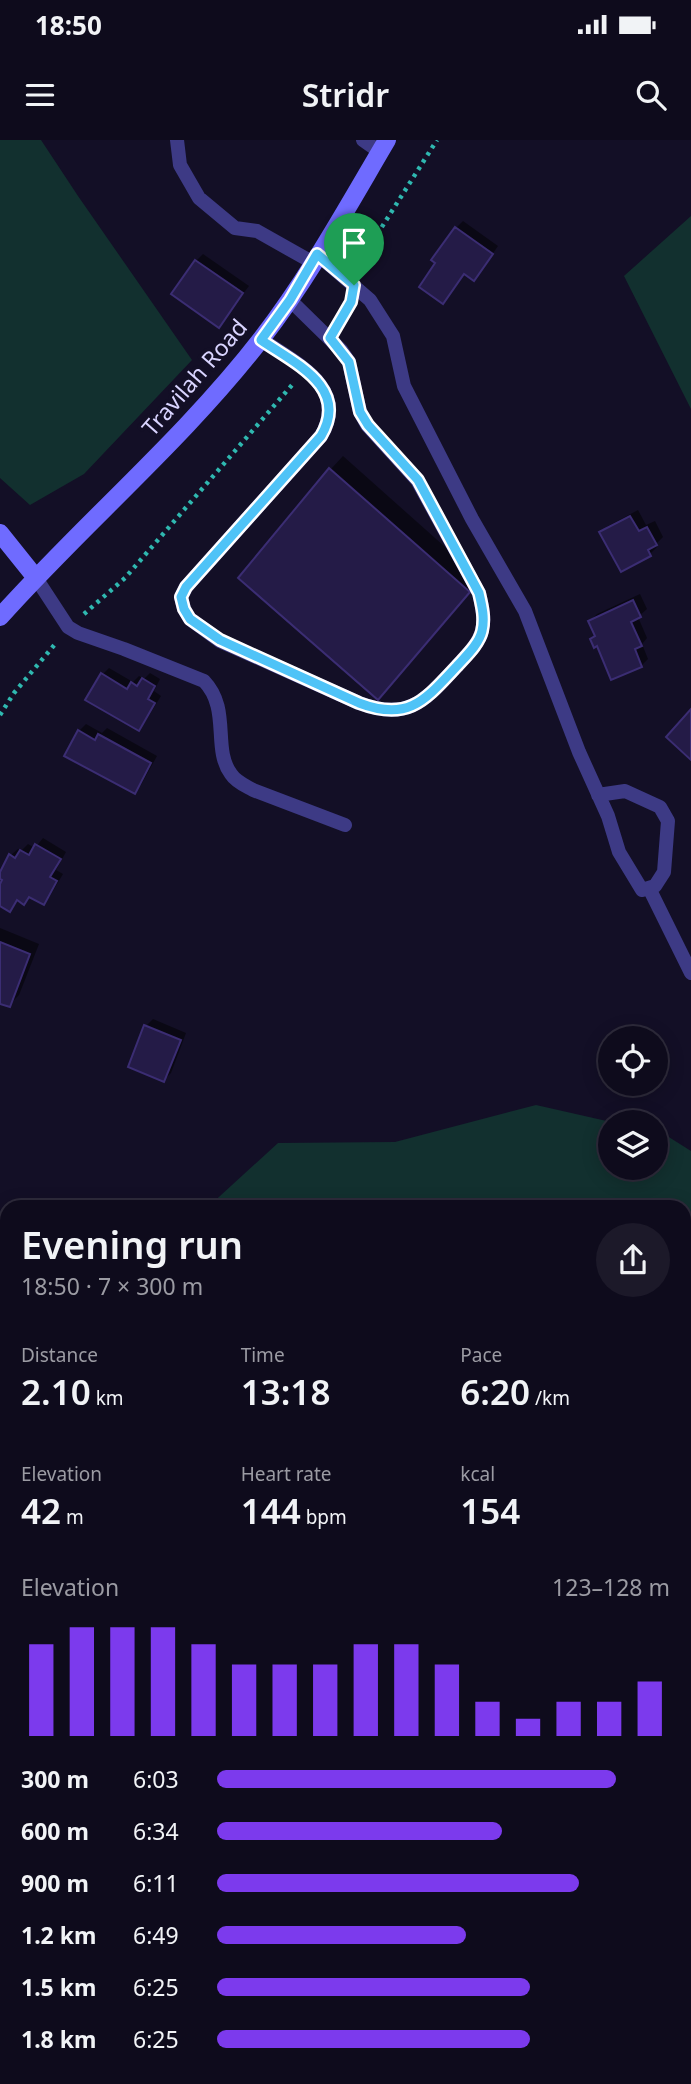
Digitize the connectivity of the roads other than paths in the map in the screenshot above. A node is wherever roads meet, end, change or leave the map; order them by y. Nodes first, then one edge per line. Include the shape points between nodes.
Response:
1 (177, 140) edge
2 (363, 140) edge
3 (384, 146) edge
4 (315, 258) junction
5 (290, 300) junction
6 (261, 340) junction
7 (0, 533) edge
8 (36, 578) junction
9 (0, 618) edge
10 (598, 795) junction
11 (345, 825) dead end
12 (649, 888) junction
13 (691, 973) edge

1 - 4 lane via 180,165 199,198 235,228 257,231
2 - 3 lane
3 - 4 main road, Travilah Road
4 - 5 main road, Travilah Road
4 - 10 lane via 370,300 393,336 404,386 524,611
5 - 6 main road, Travilah Road
5 - 6 lane via 349,362 360,412 418,480 479,593 482,632 471,651 428,697 412,706 394,711 359,703 220,640 190,619 184,609 181,597 186,587 329,422 329,400 317,380
6 - 8 main road, Travilah Road via 174,439
7 - 8 main road
8 - 9 main road, Travilah Road
8 - 11 lane via 68,627 78,634 204,681 213,690 231,775 253,790
10 - 12 lane via 619,852 642,890
10 - 12 lane via 625,791 660,807 668,821 664,872
12 - 13 lane

